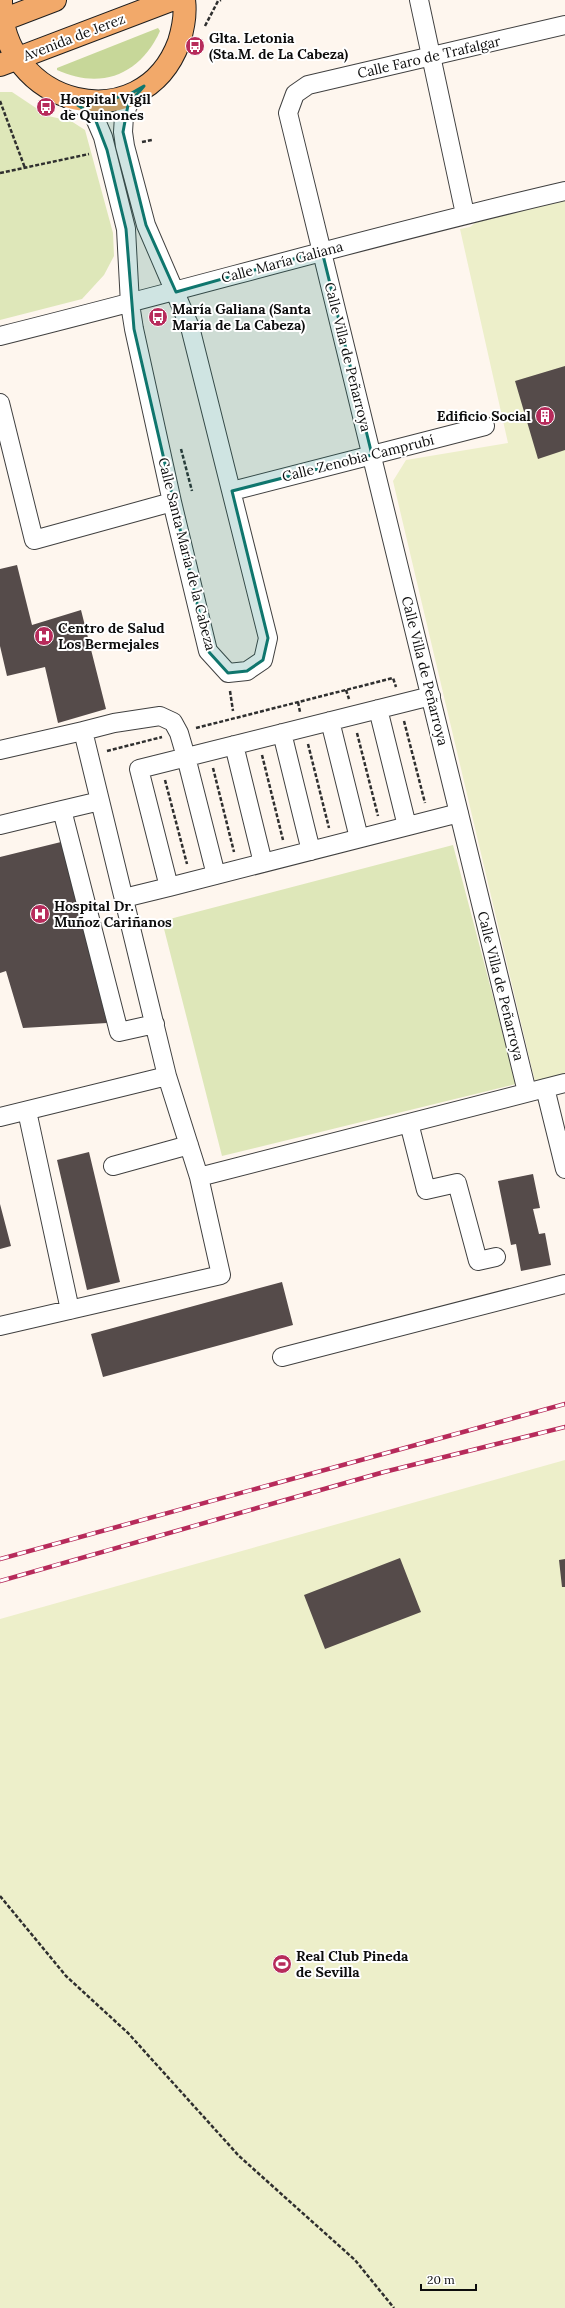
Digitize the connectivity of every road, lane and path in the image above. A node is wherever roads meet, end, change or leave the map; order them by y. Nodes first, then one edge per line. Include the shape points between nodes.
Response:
1 (55, 0) edge
2 (171, 0) edge
3 (184, 0) edge
4 (419, 0) edge
5 (1, 14) edge
6 (565, 25) edge
7 (432, 56) junction
8 (8, 62) edge
9 (144, 86) junction
10 (295, 94) joint
11 (67, 98) junction
12 (0, 101) edge
13 (91, 154) dead end
14 (25, 168) junction
15 (0, 173) edge
16 (565, 191) edge
17 (465, 214) junction
18 (322, 251) junction
19 (176, 292) junction
20 (130, 304) junction
21 (0, 336) edge
22 (0, 403) edge
23 (485, 426) dead end
24 (372, 455) junction
25 (232, 491) junction
26 (172, 502) junction
27 (346, 690) dead end
28 (431, 696) junction
29 (298, 702) dead end
30 (378, 709) junction
31 (251, 714) dead end
32 (353, 715) junction
33 (330, 721) junction
34 (203, 727) dead end
35 (304, 728) junction
36 (83, 731) junction
37 (282, 733) junction
38 (155, 738) dead end
39 (258, 739) junction
40 (234, 745) junction
41 (0, 750) edge
42 (209, 752) junction
43 (186, 757) junction
44 (161, 764) junction
45 (100, 801) junction
46 (62, 810) junction
47 (459, 813) junction
48 (0, 825) edge
49 (407, 826) junction
50 (382, 833) junction
51 (360, 838) junction
52 (334, 845) junction
53 (311, 851) junction
54 (287, 857) junction
55 (263, 863) junction
56 (239, 869) junction
57 (216, 875) junction
58 (191, 881) junction
59 (169, 887) junction
60 (124, 898) junction
61 (154, 1024) junction
62 (167, 1076) junction
63 (553, 1086) edge
64 (527, 1092) junction
65 (27, 1111) junction
66 (0, 1117) edge
67 (409, 1123) junction
68 (189, 1145) junction
69 (113, 1166) dead end
70 (565, 1169) edge
71 (199, 1177) junction
72 (496, 1257) dead end
73 (565, 1284) edge
74 (70, 1310) junction
75 (0, 1326) edge
76 (282, 1357) dead end
77 (0, 1896) edge
78 (394, 2308) edge

1 - 5 main road
2 - 8 main road, Avenida de Jerez
3 - 9 main road via 184,19 176,50 167,64
4 - 7 street
5 - 8 main road via 9,47
6 - 7 street, Calle Faro de Trafalgar
7 - 10 street, Calle Faro de Trafalgar via 308,85
7 - 17 street
8 - 11 main road via 39,84
9 - 11 main road via 130,94 99,102
9 - 19 street, Calle Santa María de la Cabeza via 128,105 123,132 146,225
10 - 18 street, Calle Villa de Peñarroya via 288,113
11 - 20 street, Calle Santa María de la Cabeza via 94,116 103,137 126,230
12 - 14 path
13 - 14 path
14 - 15 path
16 - 17 street, Calle María Galiana
17 - 18 street, Calle María Galiana
18 - 19 street, Calle María Galiana
18 - 24 street, Calle Villa de Peñarroya
19 - 20 street, Calle María Galiana
19 - 25 street, Calle Santa María de la Cabeza via 190,327
20 - 21 street, Calle María Galiana
20 - 26 street, Calle Santa María de la Cabeza
22 - 26 street via 34,540
23 - 24 street, Calle Zenobia Camprubí
24 - 25 street, Calle Zenobia Camprubí
24 - 28 street, Calle Villa de Peñarroya
25 - 26 street, Calle Santa María de la Cabeza via 268,638 263,660 247,671 228,672 208,651
27 - 32 path
28 - 30 street
28 - 47 street, Calle Villa de Peñarroya
29 - 35 path
30 - 32 street
30 - 49 street
31 - 39 path
32 - 33 street
32 - 50 path
33 - 35 street
33 - 51 street
34 - 42 path
35 - 37 street
35 - 52 path
36 - 41 street
36 - 43 street via 114,722 160,716 173,722
36 - 45 street
37 - 39 street
37 - 53 street
38 - 44 path
39 - 40 street
39 - 54 path
40 - 42 street
40 - 55 street
42 - 43 street
42 - 56 path
43 - 44 street
43 - 57 street
44 - 58 path
44 - 59 street via 139,769
45 - 46 street
45 - 60 street
46 - 48 street
46 - 61 street via 119,1032
47 - 49 street
47 - 64 street, Calle Villa de Peñarroya
49 - 50 street
50 - 51 street
51 - 52 street
52 - 53 street
53 - 54 street
54 - 55 street
55 - 56 street
56 - 57 street
57 - 58 street
58 - 59 street
59 - 60 street
60 - 61 street
61 - 62 street
62 - 65 street
62 - 68 street
63 - 64 street
63 - 70 street
64 - 67 street
65 - 66 street
65 - 74 street
67 - 71 street
67 - 72 street via 426,1190 457,1183 478,1261
68 - 69 street
68 - 71 street
71 - 74 street via 220,1275
73 - 76 street
74 - 75 street
77 - 78 path via 66,1976 128,2033 239,2156 355,2260

